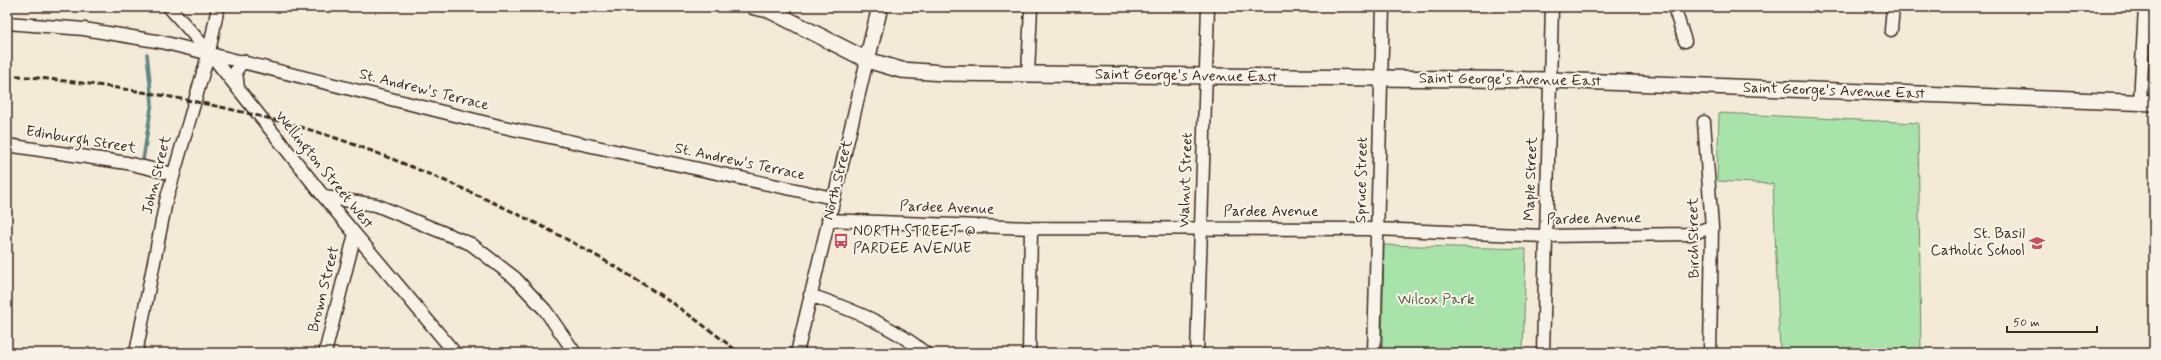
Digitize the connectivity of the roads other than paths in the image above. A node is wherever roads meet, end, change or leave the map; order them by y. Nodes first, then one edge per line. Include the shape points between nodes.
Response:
1 (169, 7) edge
2 (218, 7) edge
3 (754, 7) edge
4 (880, 7) edge
5 (1031, 7) edge
6 (1208, 7) edge
7 (1383, 7) edge
8 (1552, 7) edge
9 (1674, 7) edge
10 (1893, 7) edge
11 (2145, 7) edge
12 (7, 23) edge
13 (1891, 30) dead end
14 (1685, 41) dead end
15 (209, 52) junction
16 (867, 60) junction
17 (243, 61) junction
18 (1028, 74) junction
19 (1204, 77) junction
20 (1380, 78) junction
21 (1551, 80) junction
22 (238, 89) junction
23 (2147, 103) edge
24 (1704, 122) dead end
25 (7, 145) edge
26 (173, 174) junction
27 (324, 197) junction
28 (833, 198) junction
29 (828, 220) junction
30 (1712, 227) junction
31 (1031, 228) junction
32 (1200, 228) junction
33 (1376, 229) junction
34 (355, 234) junction
35 (1545, 236) junction
36 (810, 295) junction
37 (136, 353) edge
38 (325, 353) edge
39 (455, 353) edge
40 (575, 353) edge
41 (797, 353) edge
42 (925, 353) edge
43 (1029, 353) edge
44 (1197, 353) edge
45 (1374, 353) edge
46 (1543, 353) edge
47 (1710, 353) edge

1 - 15 street, Wellington Street West
2 - 15 street, John Street
3 - 16 main road, Saint George's Avenue East via 769,10
4 - 16 main road, North Street
5 - 18 street
6 - 19 street, Walnut Street
7 - 20 street, Spruce Street
8 - 21 street, Maple Street
9 - 14 street
10 - 13 street
11 - 23 street
12 - 15 street, St. Andrew's Terrace via 84,29
15 - 17 street, St. Andrew's Terrace
15 - 22 street, Wellington Street West
15 - 26 street, John Street
16 - 18 main road, Saint George's Avenue East via 901,70 943,74
16 - 28 street, North Street
17 - 22 street via 236,71
17 - 28 street, St. Andrew's Terrace via 499,126
18 - 19 main road, Saint George's Avenue East
19 - 20 main road, Saint George's Avenue East
19 - 32 street, Walnut Street
20 - 21 main road, Saint George's Avenue East
20 - 33 street, Spruce Street
21 - 23 main road, Saint George's Avenue East
21 - 35 street, Maple Street
22 - 27 street, Wellington Street West
24 - 30 street, Birch Street
25 - 26 street, Edinburgh Street via 126,163
26 - 37 street, John Street
27 - 34 street, Wellington Street West
27 - 40 street via 376,205 471,244 515,278 545,310
28 - 29 street, North Street
29 - 31 street, Pardee Avenue
29 - 36 street, North Street
30 - 35 street, Pardee Avenue via 1690,234
30 - 47 street, Birch Street
31 - 32 street, Pardee Avenue
31 - 43 street
32 - 33 street, Pardee Avenue
32 - 44 street, Walnut Street
33 - 35 street, Pardee Avenue
33 - 45 street, Spruce Street
34 - 38 street, Brown Street
34 - 39 street, Wellington Street West
35 - 46 street, Maple Street
36 - 41 street, North Street
36 - 42 street via 857,311

